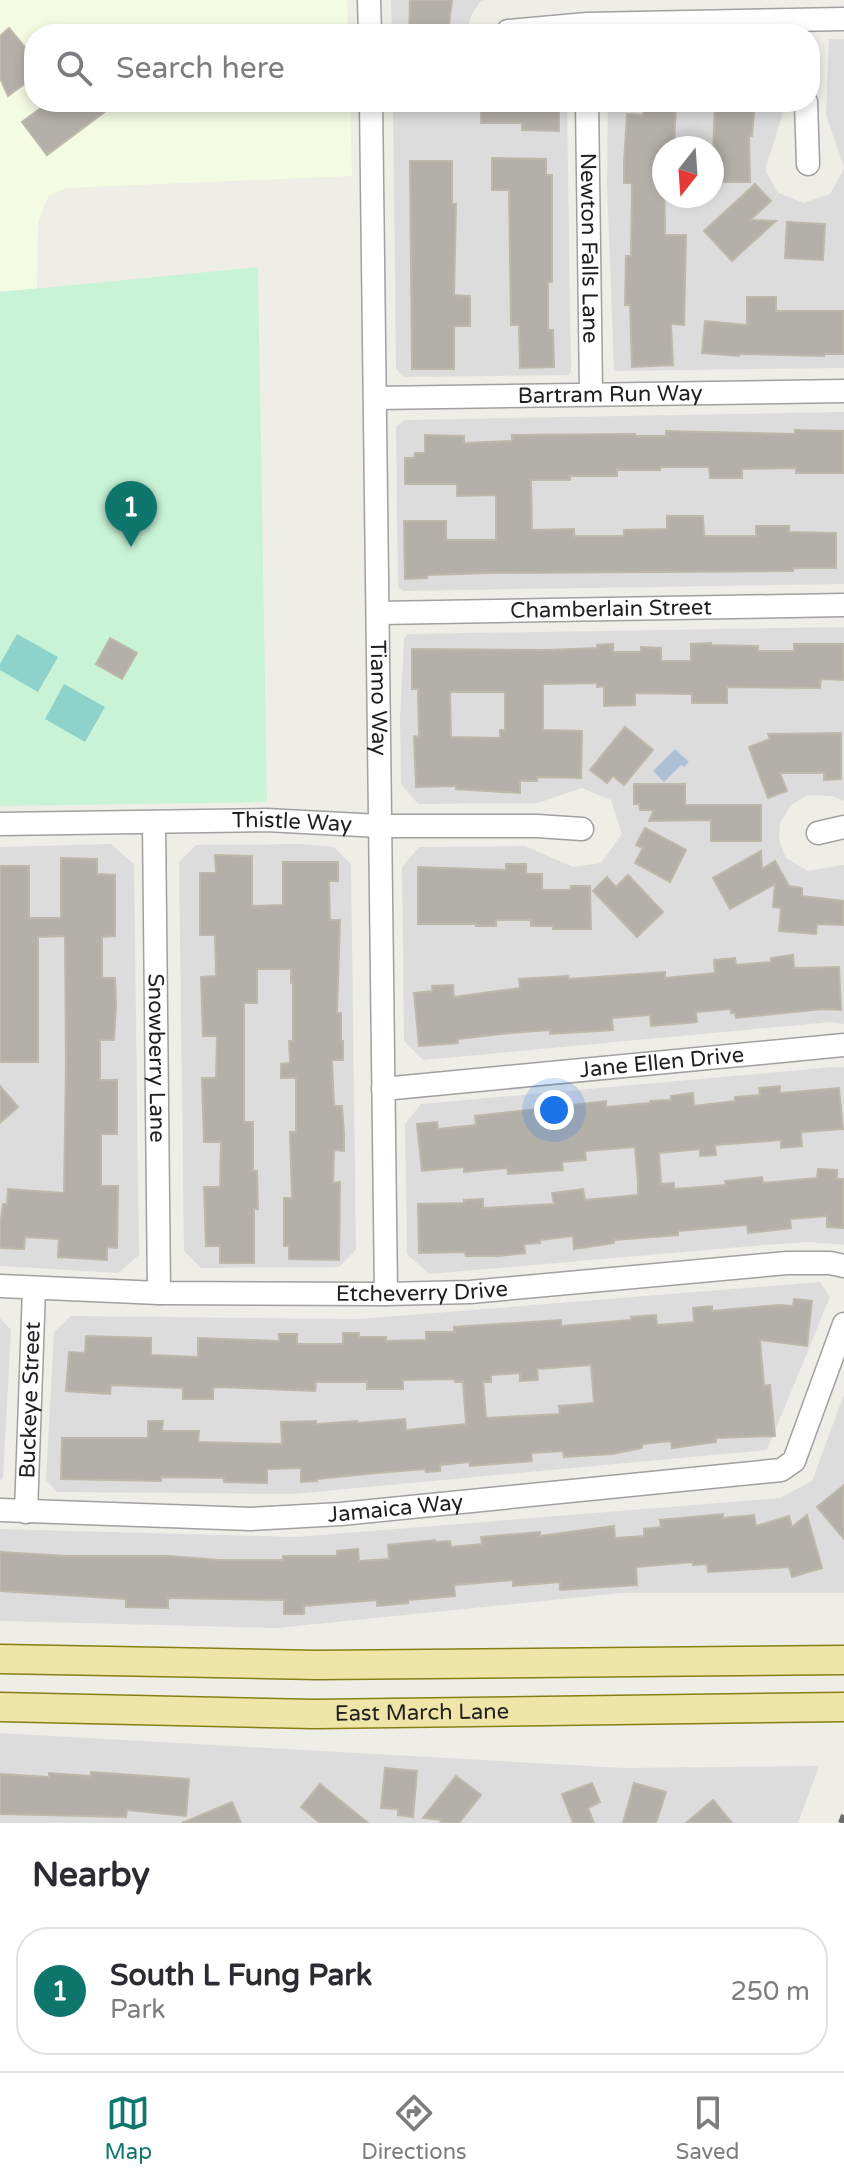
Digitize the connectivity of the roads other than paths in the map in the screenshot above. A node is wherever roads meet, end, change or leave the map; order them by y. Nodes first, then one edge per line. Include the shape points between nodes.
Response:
1 (369, 0) edge
2 (844, 19) edge
3 (370, 24) edge
4 (819, 24) edge
5 (371, 112) edge
6 (587, 112) edge
7 (806, 112) edge
8 (808, 164) dead end
9 (844, 391) edge
10 (591, 393) junction
11 (376, 398) junction
12 (844, 605) edge
13 (379, 613) junction
14 (154, 822) junction
15 (0, 824) edge
16 (380, 826) junction
17 (844, 827) edge
18 (582, 829) dead end
19 (818, 833) dead end
20 (844, 1045) edge
21 (383, 1089) junction
22 (844, 1266) edge
23 (0, 1286) edge
24 (34, 1289) junction
25 (159, 1293) junction
26 (386, 1294) junction
27 (844, 1324) edge
28 (0, 1510) edge
29 (26, 1512) junction
30 (0, 1659) edge
31 (844, 1660) edge
32 (0, 1707) edge
33 (844, 1707) edge

1 - 3 street
2 - 4 street
5 - 11 street, Tiamo Way
6 - 10 street, Newton Falls Lane
7 - 8 street
9 - 10 street, Bartram Run Way
10 - 11 street, Bartram Run Way
11 - 13 street, Tiamo Way
12 - 13 street, Chamberlain Street
13 - 16 street, Tiamo Way
14 - 15 street, Thistle Way
14 - 16 street, Thistle Way
14 - 25 street, Snowberry Lane
16 - 18 street, Thistle Way
16 - 21 street, Tiamo Way
17 - 19 street
20 - 21 street, Jane Ellen Drive
21 - 26 street, Tiamo Way
22 - 26 street, Etcheverry Drive via 787,1263 470,1292
23 - 24 street, Etcheverry Drive
24 - 25 street, Etcheverry Drive
24 - 29 street, Buckeye Street
25 - 26 street, Etcheverry Drive
27 - 29 street, Jamaica Way via 797,1454 789,1467 772,1471 251,1519
28 - 29 street, Jamaica Way
30 - 31 main road via 317,1665
32 - 33 main road, East March Lane via 314,1714

